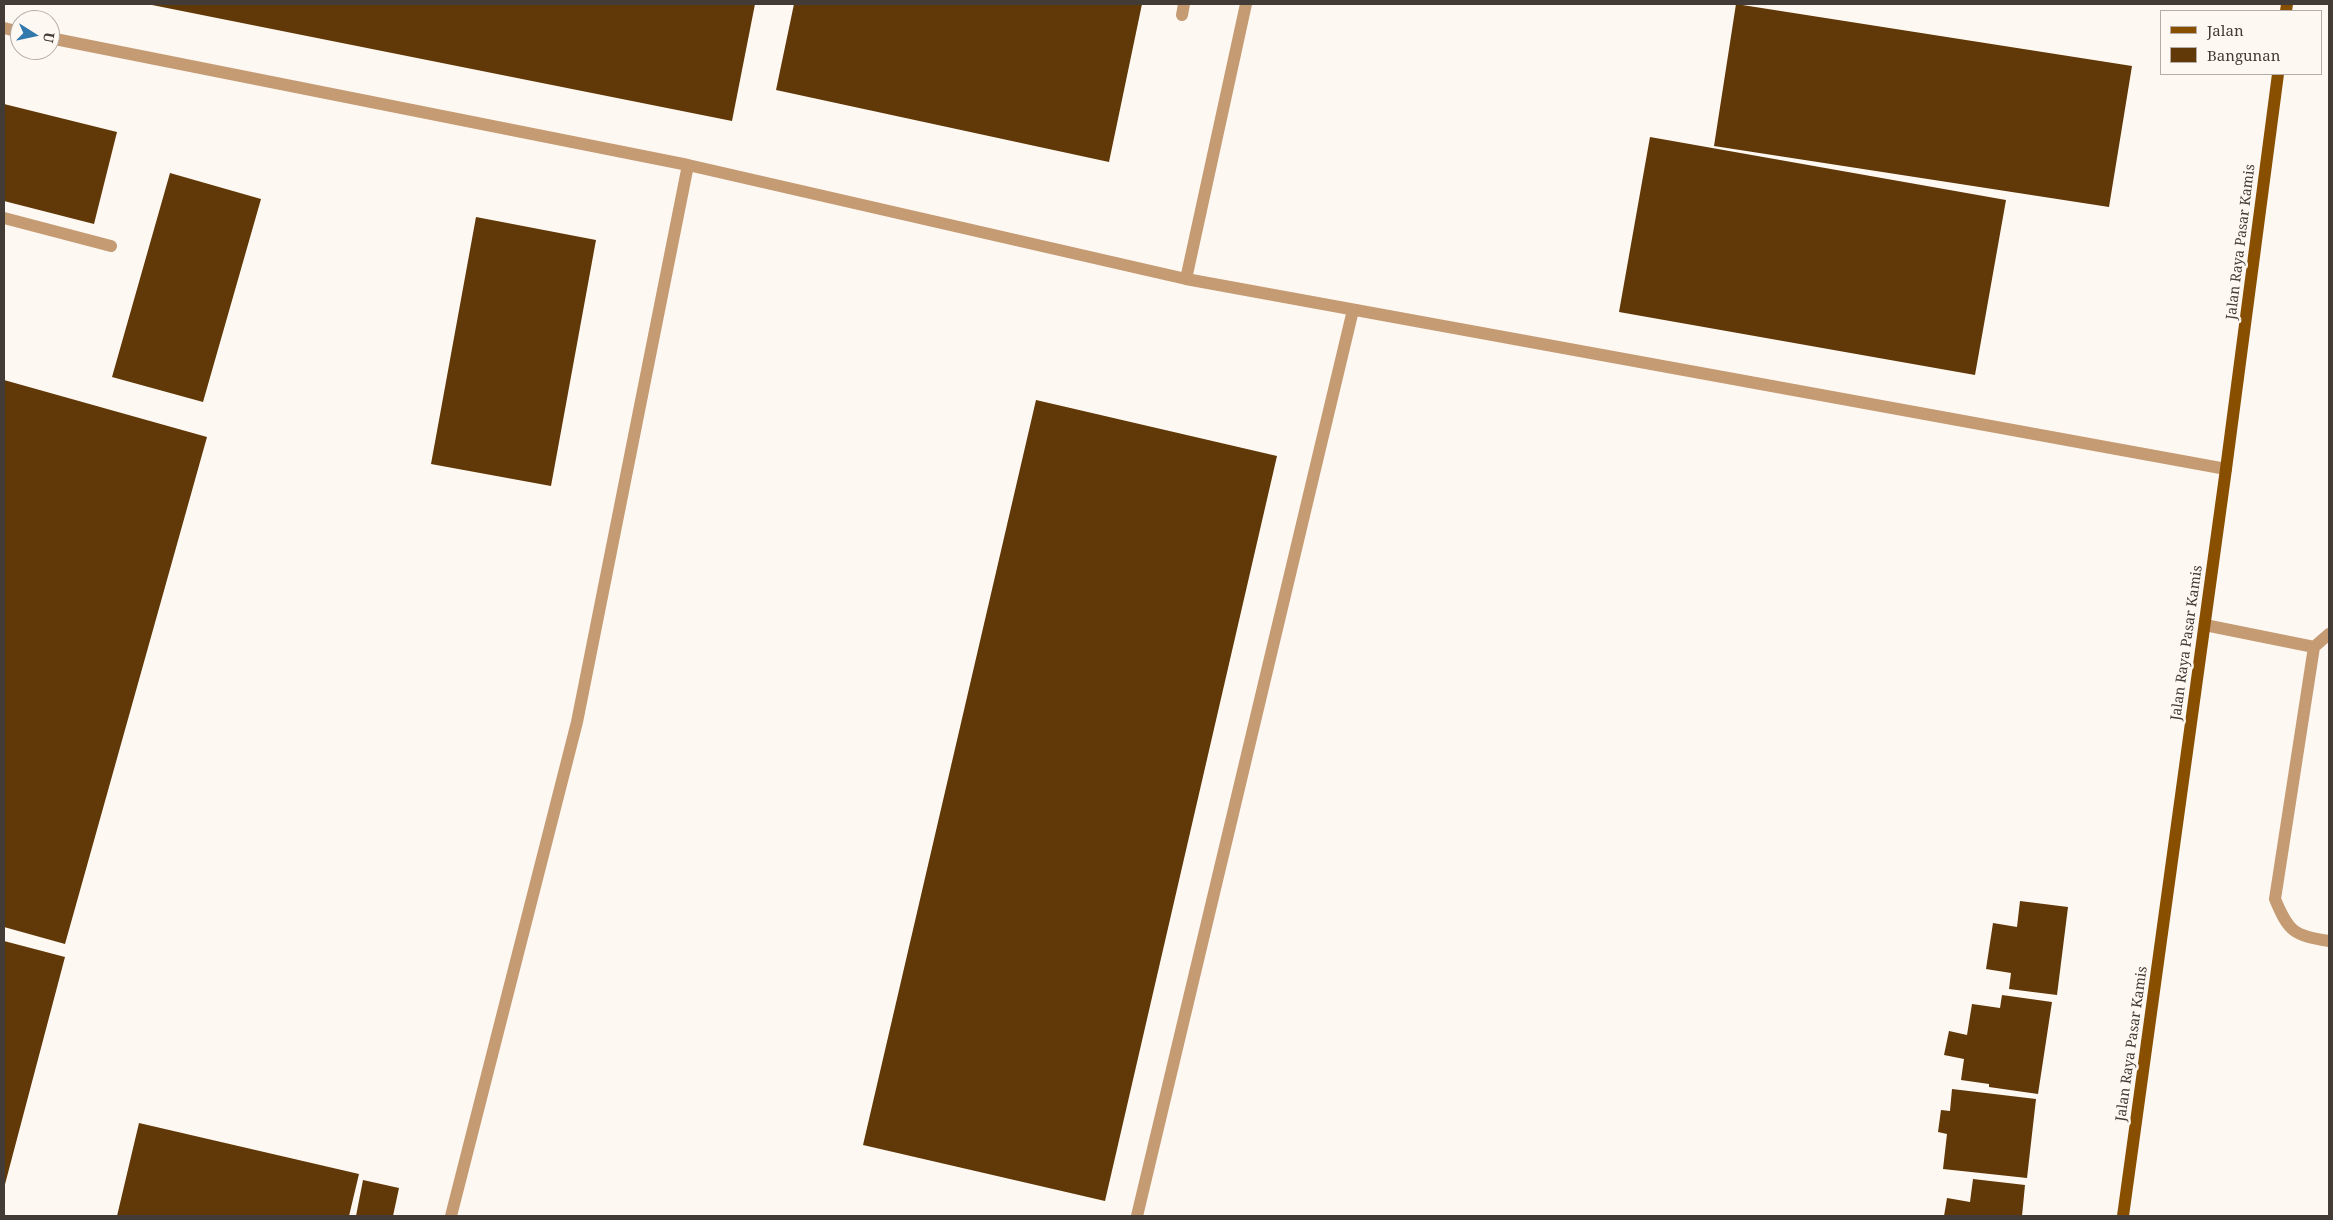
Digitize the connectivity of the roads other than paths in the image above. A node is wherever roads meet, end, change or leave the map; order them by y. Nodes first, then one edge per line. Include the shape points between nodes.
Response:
1 (1246, 4) edge
2 (60, 40) edge
3 (2278, 75) edge
4 (688, 165) junction
5 (4, 218) edge
6 (110, 246) dead end
7 (1186, 279) junction
8 (1353, 310) junction
9 (2226, 469) junction
10 (2205, 625) junction
11 (2329, 634) edge
12 (2314, 647) junction
13 (2329, 941) edge
14 (451, 1216) edge
15 (1137, 1216) edge
16 (2123, 1216) edge

1 - 7 lane
2 - 4 lane
3 - 9 main road, Jalan Raya Pasar Kamis
4 - 7 lane
4 - 14 lane via 577,722
5 - 6 lane
7 - 8 lane
8 - 9 lane
8 - 15 lane
9 - 10 main road, Jalan Raya Pasar Kamis
10 - 12 lane
10 - 16 main road, Jalan Raya Pasar Kamis
11 - 12 lane
12 - 13 lane via 2275,899 2284,921 2302,936

